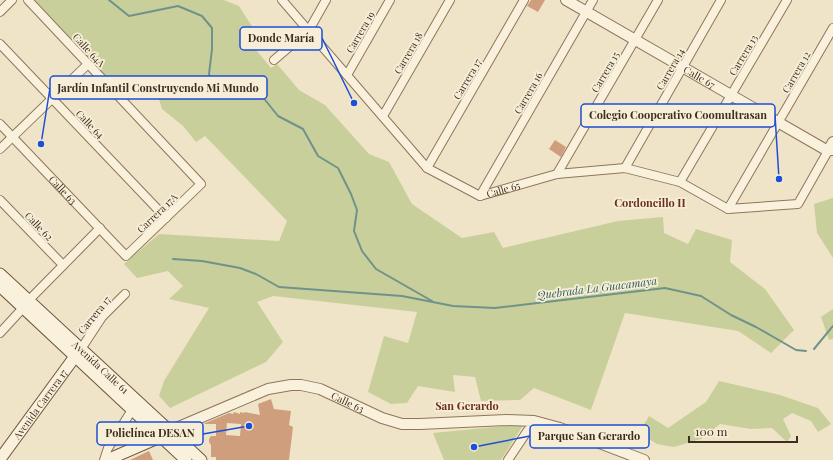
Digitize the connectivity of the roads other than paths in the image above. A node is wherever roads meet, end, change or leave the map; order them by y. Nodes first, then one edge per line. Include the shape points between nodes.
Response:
1 (12, 0) edge
2 (28, 0) edge
3 (282, 0) edge
4 (326, 0) edge
5 (390, 0) edge
6 (450, 0) edge
7 (524, 0) edge
8 (566, 0) edge
9 (593, 0) edge
10 (658, 0) edge
11 (721, 0) edge
12 (787, 0) edge
13 (0, 12) edge
14 (587, 12) junction
15 (833, 28) edge
16 (309, 30) junction
17 (635, 40) junction
18 (0, 44) edge
19 (274, 60) dead end
20 (88, 64) junction
21 (683, 67) junction
22 (347, 75) junction
23 (731, 95) junction
24 (52, 99) junction
25 (382, 116) junction
26 (778, 122) junction
27 (0, 124) edge
28 (12, 137) junction
29 (0, 148) edge
30 (831, 148) edge
31 (427, 168) junction
32 (625, 168) junction
33 (557, 174) junction
34 (680, 182) junction
35 (201, 184) joint
36 (480, 196) junction
37 (0, 200) edge
38 (728, 209) junction
39 (166, 218) junction
40 (100, 228) junction
41 (126, 256) joint
42 (63, 266) junction
43 (0, 274) edge
44 (0, 286) edge
45 (124, 294) dead end
46 (26, 304) junction
47 (0, 333) edge
48 (78, 353) junction
49 (132, 410) junction
50 (528, 430) dead end
51 (165, 434) junction
52 (0, 459) edge
53 (104, 460) edge
54 (107, 460) edge
55 (186, 460) edge
56 (201, 460) edge
57 (508, 460) edge
58 (644, 460) edge

1 - 13 street
2 - 20 street, Calle 64A
3 - 16 street, Calle 65
4 - 16 street
5 - 22 street, Carrera 19
6 - 25 street, Carrera 18
7 - 31 street, Carrera 17
8 - 14 street, Calle 67
9 - 14 street, Carrera 16
10 - 17 street, Carrera 15
11 - 21 street, Carrera 14
12 - 23 street, Carrera 13
14 - 17 street, Calle 67
14 - 36 street, Carrera 16
15 - 26 street, Carrera 12
16 - 19 street
16 - 22 street, Calle 65
17 - 21 street, Calle 67
17 - 33 street, Carrera 15
18 - 24 street, Calle 64
20 - 24 street
20 - 35 street, Calle 64A
21 - 23 street, Calle 67
21 - 32 street, Carrera 14
22 - 25 street, Calle 65
23 - 26 street, Calle 67
23 - 34 street, Carrera 13
24 - 28 street
24 - 39 street, Calle 64
25 - 31 street, Calle 65
26 - 30 street, Calle 67
26 - 38 street, Carrera 12
27 - 28 street, Calle 63
28 - 29 street
28 - 40 street, Calle 63
30 - 38 street via 798,204
31 - 36 street, Calle 65
32 - 33 street, Calle 65
32 - 34 street, Calle 65
33 - 36 street, Calle 65
34 - 38 street, Calle 65
35 - 39 street, Carrera 17A
37 - 42 street, Calle 62
39 - 41 street, Carrera 17A
40 - 41 street, Calle 63
40 - 42 street
42 - 46 street
43 - 46 main road, Avenida Calle 61
44 - 46 main road, Avenida Calle 61
45 - 48 street, Carrera 17 via 102,317
46 - 47 street
46 - 48 main road, Avenida Calle 61
48 - 49 main road, Avenida Calle 61
48 - 51 main road, Avenida Calle 61
48 - 52 main road, Avenida Carrera 17
49 - 51 main road, Avenida Calle 61
49 - 53 street via 108,448
50 - 57 street
51 - 54 main road
51 - 55 main road, Avenida Calle 61
51 - 56 main road, Avenida Calle 61
51 - 58 street, Calle 63 via 268,389 291,385 311,386 382,418 402,424 534,421 560,428

